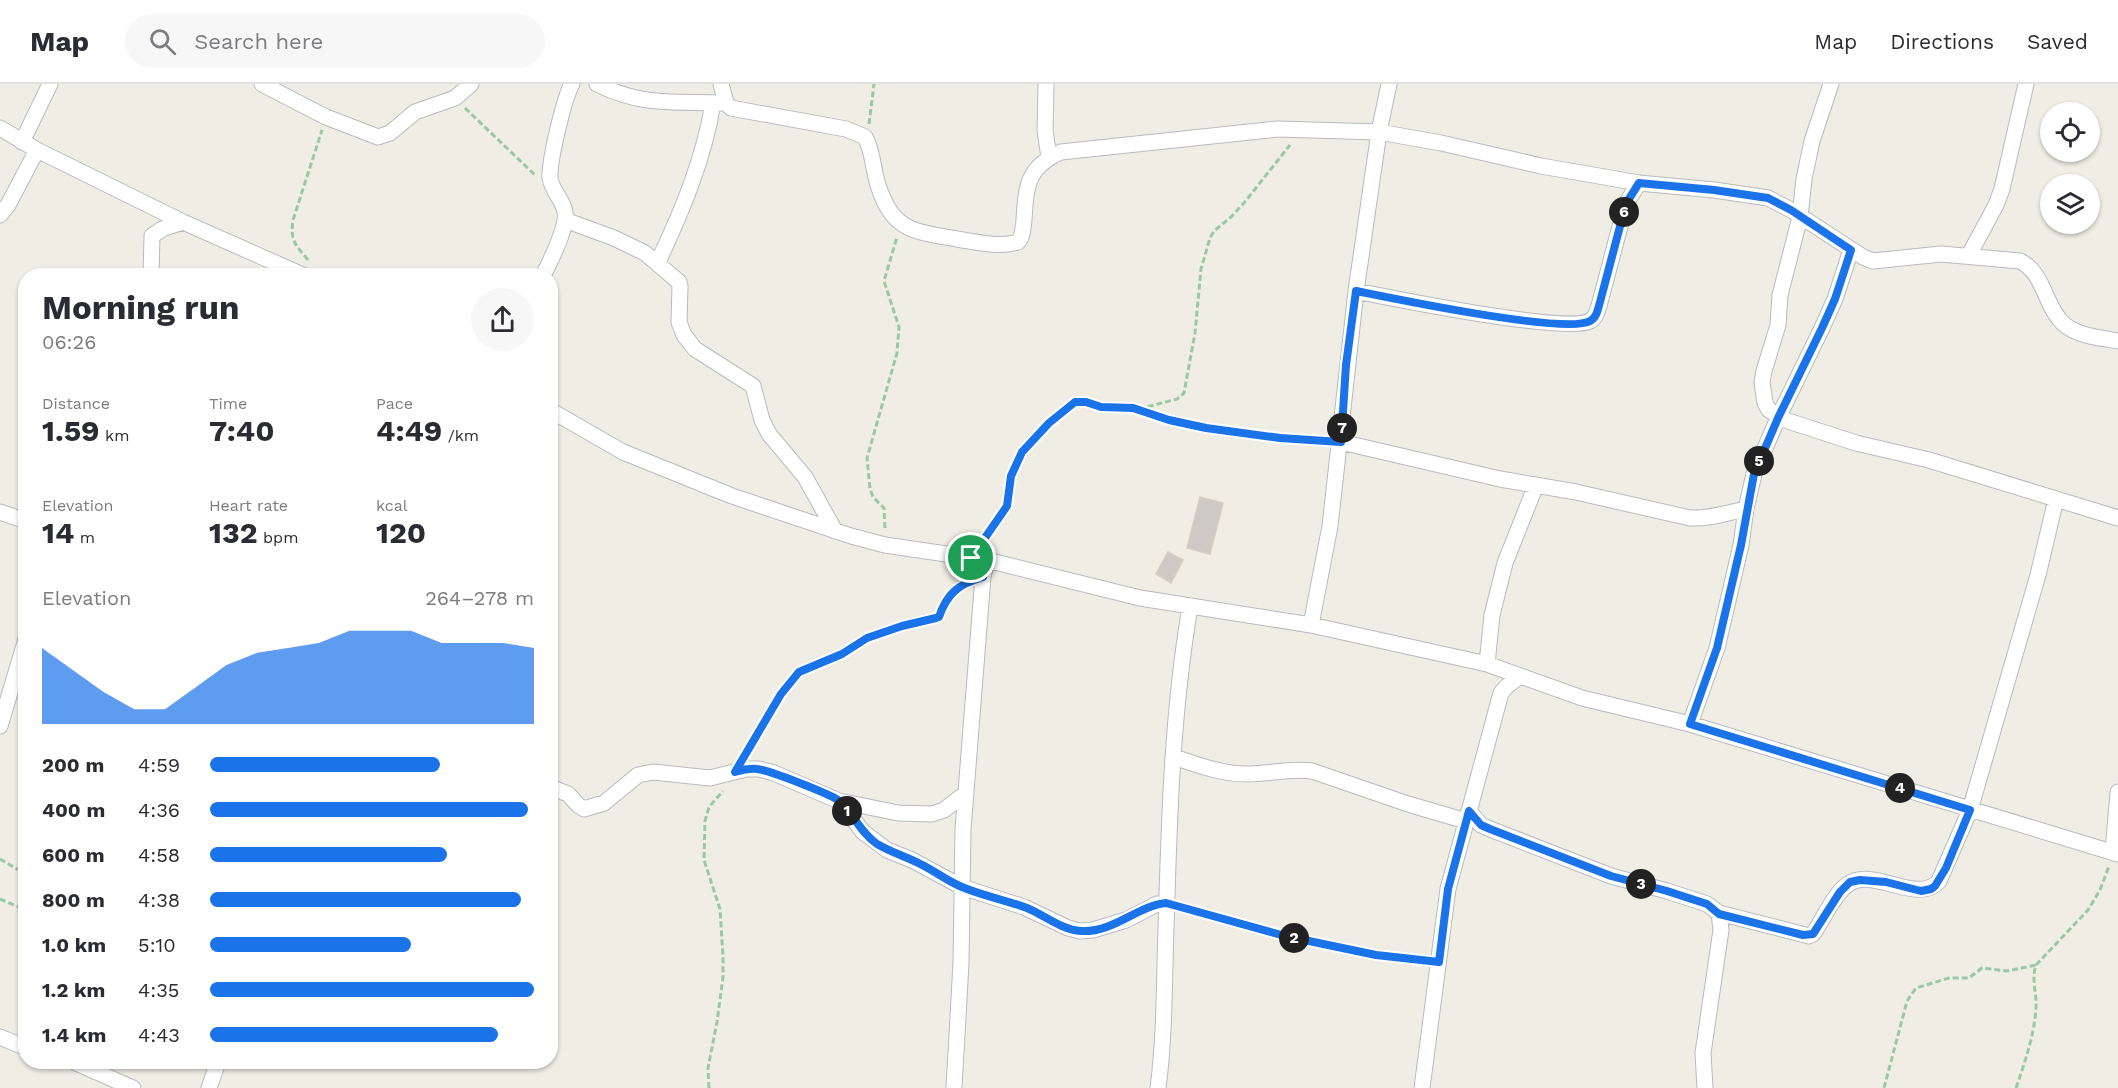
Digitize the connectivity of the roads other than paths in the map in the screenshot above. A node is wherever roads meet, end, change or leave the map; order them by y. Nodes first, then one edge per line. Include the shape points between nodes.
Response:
1 (50, 84) edge
2 (262, 84) edge
3 (471, 84) edge
4 (572, 84) edge
5 (597, 84) edge
6 (721, 84) edge
7 (1046, 84) edge
8 (1389, 84) edge
9 (1831, 84) edge
10 (2026, 84) edge
11 (719, 103) junction
12 (0, 128) edge
13 (1379, 132) junction
14 (22, 142) junction
15 (37, 150) junction
16 (1049, 157) junction
17 (1639, 183) junction
18 (0, 215) edge
19 (1800, 217) junction
20 (565, 220) junction
21 (183, 222) junction
22 (1851, 250) junction
23 (1969, 255) junction
24 (658, 262) junction
25 (151, 268) edge
26 (304, 268) edge
27 (547, 268) edge
28 (1356, 291) junction
29 (2118, 341) edge
30 (558, 415) edge
31 (1778, 418) junction
32 (1341, 442) junction
33 (1536, 485) junction
34 (2056, 499) junction
35 (1746, 509) junction
36 (0, 512) edge
37 (18, 518) edge
38 (2118, 518) edge
39 (835, 531) junction
40 (987, 560) junction
41 (1190, 607) junction
42 (1311, 625) junction
43 (1487, 664) junction
44 (18, 666) edge
45 (1519, 677) junction
46 (1690, 724) junction
47 (0, 726) edge
48 (1174, 757) junction
49 (558, 790) edge
50 (2118, 792) edge
51 (966, 794) junction
52 (839, 801) junction
53 (1970, 810) junction
54 (1467, 816) junction
55 (2116, 853) edge
56 (962, 887) junction
57 (1166, 903) junction
58 (1719, 914) junction
59 (0, 1037) edge
60 (18, 1045) edge
61 (90, 1069) edge
62 (216, 1069) edge
63 (133, 1088) edge
64 (209, 1088) edge
65 (954, 1088) edge
66 (1158, 1088) edge
67 (1422, 1088) edge
68 (1705, 1088) edge

1 - 14 street
2 - 3 street via 326,117 372,135 385,136 415,111 455,98
4 - 20 street via 550,177
5 - 11 street via 639,100
6 - 11 street
7 - 16 street
8 - 13 street
9 - 19 street via 1812,141
10 - 23 street via 2002,189
11 - 16 street via 856,132 867,140 877,181 898,221 911,230 980,243 1018,242 1029,180
11 - 24 street via 690,189
12 - 14 street
13 - 16 street via 1260,131 1074,150
13 - 17 street
13 - 28 street
14 - 15 street
15 - 18 street
15 - 21 street
17 - 19 street via 1754,195 1780,204
17 - 28 street via 1627,202 1600,302 1591,321 1537,322
19 - 22 street
19 - 31 street via 1762,382 1769,411
20 - 24 street via 628,244
20 - 27 street
21 - 25 street via 152,236
21 - 26 street
22 - 23 street via 1873,261 1929,254
22 - 31 street via 1835,299
23 - 29 street via 2020,261 2031,266 2053,311 2065,325
24 - 39 street via 680,284 679,322 684,335 695,349 753,386 769,434 804,477
28 - 32 street
30 - 39 street via 623,452 732,496
31 - 34 street
31 - 35 street via 1754,474
32 - 33 street
32 - 42 street
33 - 35 street via 1690,518
33 - 43 street via 1505,563 1492,615
34 - 38 street
34 - 53 street
35 - 46 street via 1717,648
36 - 37 street
39 - 40 street via 885,545
40 - 41 street
40 - 51 street
41 - 42 street
41 - 48 street via 1180,664
42 - 43 street
43 - 45 street
44 - 47 street
45 - 46 street via 1582,698
45 - 54 street via 1501,693
46 - 53 street
48 - 54 street via 1229,773 1312,771
48 - 57 street
49 - 52 street via 584,809 604,803 645,772 710,778 759,769
50 - 55 street
51 - 52 street via 932,814 898,813
51 - 56 street
52 - 56 street via 874,842
53 - 55 street
53 - 58 street via 1943,875 1931,889 1850,882 1809,936
54 - 58 street via 1490,829 1611,876 1707,904
54 - 67 street via 1448,889
56 - 57 street via 1080,931 1110,926
56 - 65 street
57 - 66 street
58 - 68 street via 1722,930 1703,1053
59 - 60 street
61 - 63 street
62 - 64 street

